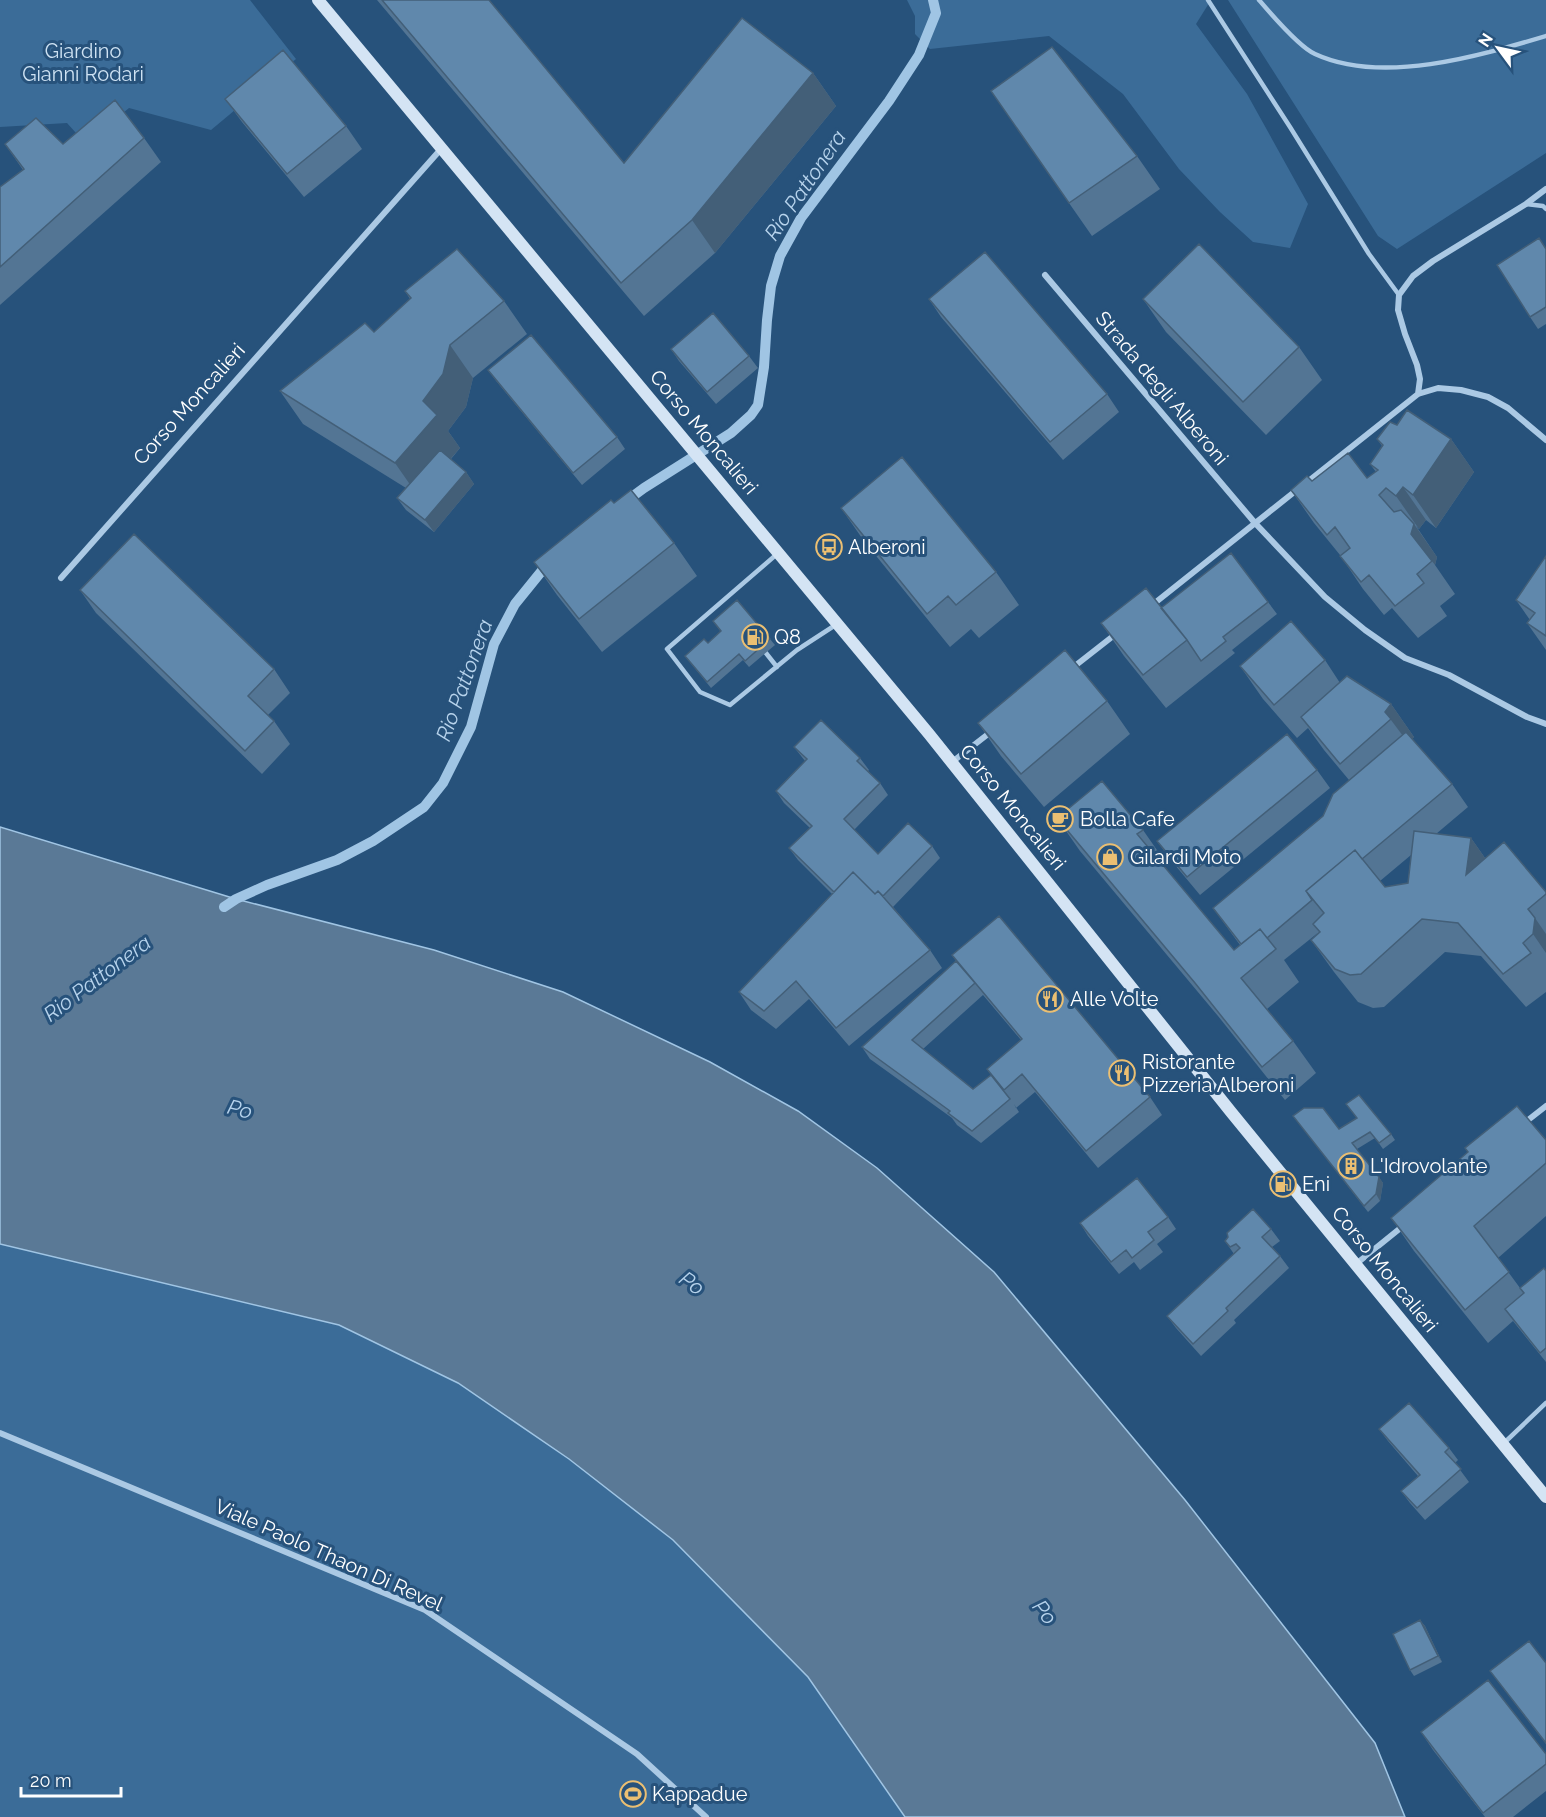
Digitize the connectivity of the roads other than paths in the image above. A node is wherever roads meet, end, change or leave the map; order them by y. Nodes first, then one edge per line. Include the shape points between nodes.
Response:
1 (318, 0) edge
2 (1208, 0) edge
3 (1259, 0) edge
4 (1546, 36) edge
5 (441, 148) junction
6 (1546, 189) edge
7 (1526, 204) junction
8 (1546, 209) edge
9 (1045, 275) dead end
10 (1399, 294) junction
11 (1418, 394) junction
12 (1546, 440) edge
13 (1255, 524) junction
14 (779, 552) junction
15 (61, 578) dead end
16 (723, 600) junction
17 (729, 609) edge
18 (1146, 610) edge
19 (837, 624) junction
20 (1118, 632) edge
21 (757, 642) edge
22 (777, 667) junction
23 (1064, 675) edge
24 (1546, 724) edge
25 (1000, 725) edge
26 (952, 762) junction
27 (1546, 1106) edge
28 (1519, 1128) edge
29 (1411, 1219) edge
30 (1356, 1264) junction
31 (1546, 1403) edge
32 (0, 1433) edge
33 (1503, 1444) junction
34 (1546, 1497) edge
35 (705, 1817) edge

1 - 5 main road, Corso Moncalieri
2 - 10 lane via 1369,254
3 - 4 lane via 1314,54 1362,66 1426,65
5 - 14 main road, Corso Moncalieri
5 - 15 street, Corso Moncalieri
6 - 7 street
7 - 8 lane
7 - 10 street via 1433,261 1413,276
9 - 13 street, Strada degli Alberoni
10 - 11 street via 1398,310 1418,365
11 - 12 street via 1438,388 1488,397 1508,408
11 - 13 street
13 - 18 street
13 - 24 street, Strada degli Alberoni via 1326,597 1405,658 1449,675
14 - 16 lane
14 - 19 main road, Corso Moncalieri
16 - 17 lane
16 - 22 lane via 667,649 700,692 730,705
19 - 22 lane
19 - 26 main road, Corso Moncalieri
20 - 23 street
21 - 22 lane
25 - 26 street
26 - 30 main road, Corso Moncalieri
27 - 28 street
29 - 30 street
30 - 33 main road, Corso Moncalieri
31 - 33 lane
32 - 35 street, Viale Paolo Thaon Di Revel via 425,1610 637,1754
33 - 34 main road, Corso Moncalieri

